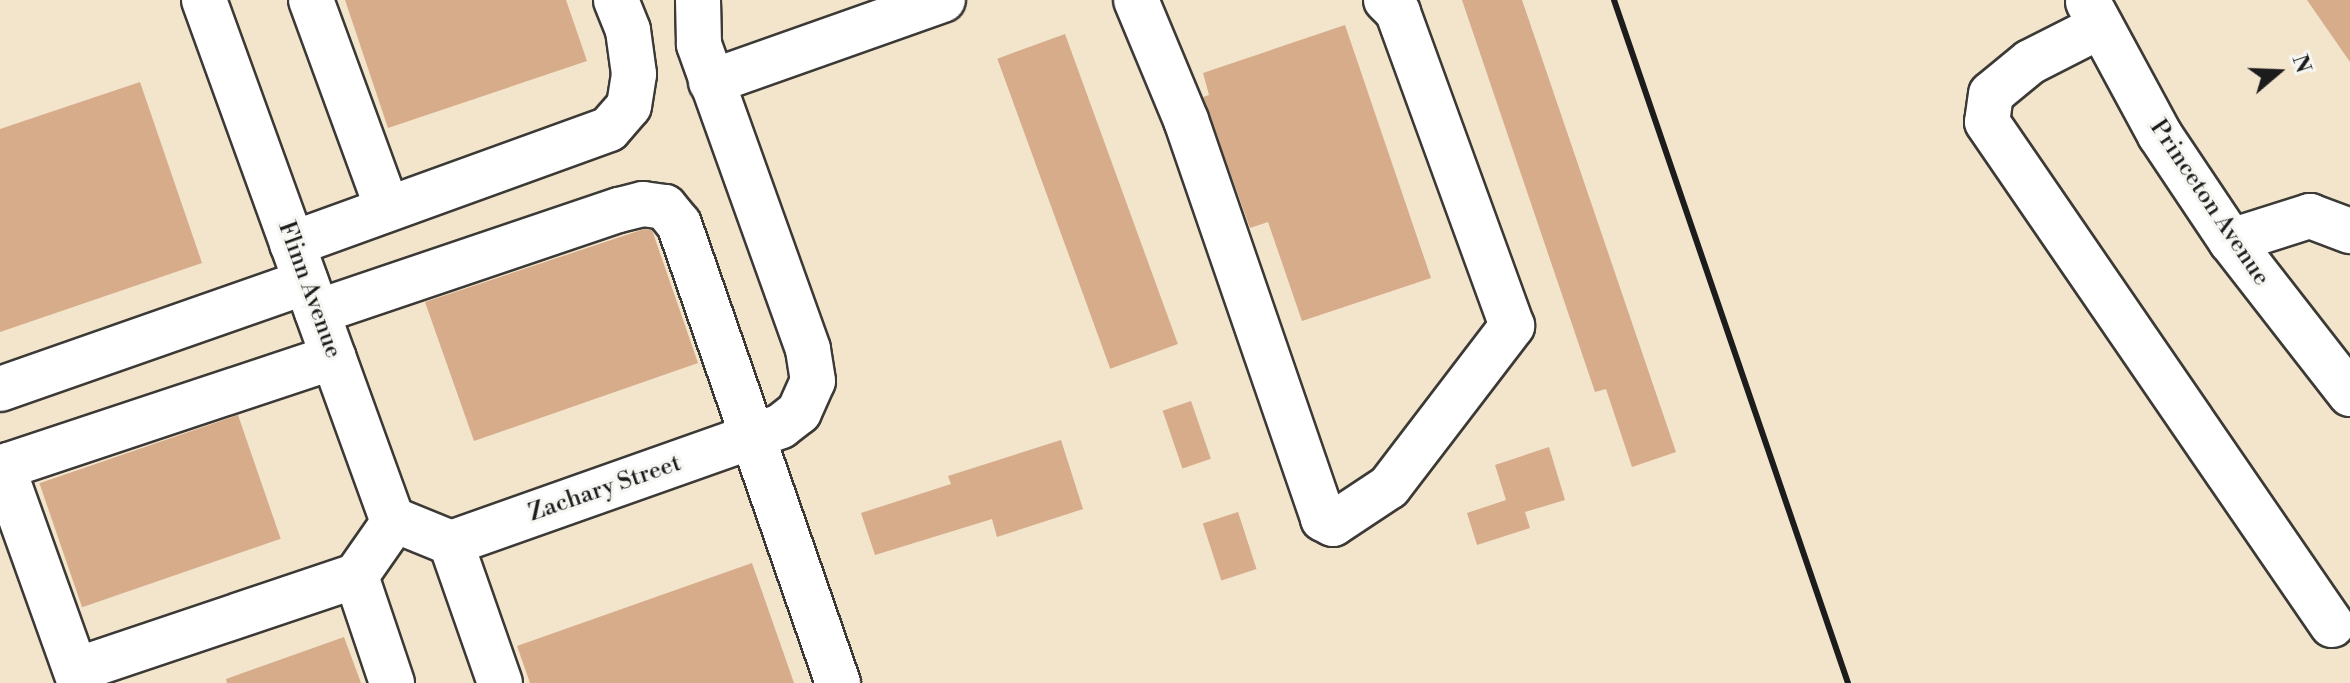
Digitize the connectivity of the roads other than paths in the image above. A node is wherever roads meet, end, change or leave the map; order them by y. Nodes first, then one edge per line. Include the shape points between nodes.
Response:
1 (204, 0) edge
2 (311, 0) edge
3 (616, 0) edge
4 (698, 0) edge
5 (943, 0) edge
6 (1136, 0) edge
7 (1386, 0) edge
8 (2093, 13) edge
9 (711, 82) junction
10 (387, 208) junction
11 (2350, 231) edge
12 (2231, 241) junction
13 (305, 280) junction
14 (334, 357) junction
15 (0, 389) edge
16 (2350, 394) edge
17 (755, 436) junction
18 (395, 520) junction
19 (451, 543) junction
20 (356, 576) junction
21 (2332, 625) dead end
22 (79, 676) edge
23 (392, 683) edge
24 (500, 683) edge
25 (838, 683) edge

1 - 13 street, Flinn Avenue
2 - 10 street
3 - 10 street via 628,30 634,74 629,106 609,129
4 - 9 street, Zachary Street via 699,44
5 - 9 street
6 - 7 street via 1186,120 1323,519 1333,524 1389,487 1512,326 1398,12
8 - 12 street, Princeton Avenue via 2160,135
8 - 21 street via 1991,94 1987,122
9 - 17 street, Zachary Street via 808,349 813,381 799,412
10 - 13 street
11 - 12 street via 2310,216
12 - 16 street, Princeton Avenue
13 - 14 street, Flinn Avenue
13 - 15 street
13 - 17 street via 643,204 665,207 679,224
14 - 18 street, Flinn Avenue
14 - 22 street via 9,465 5,474
17 - 19 street, Zachary Street
17 - 25 street
18 - 19 street
18 - 20 street
19 - 24 street
20 - 22 street
20 - 23 street

